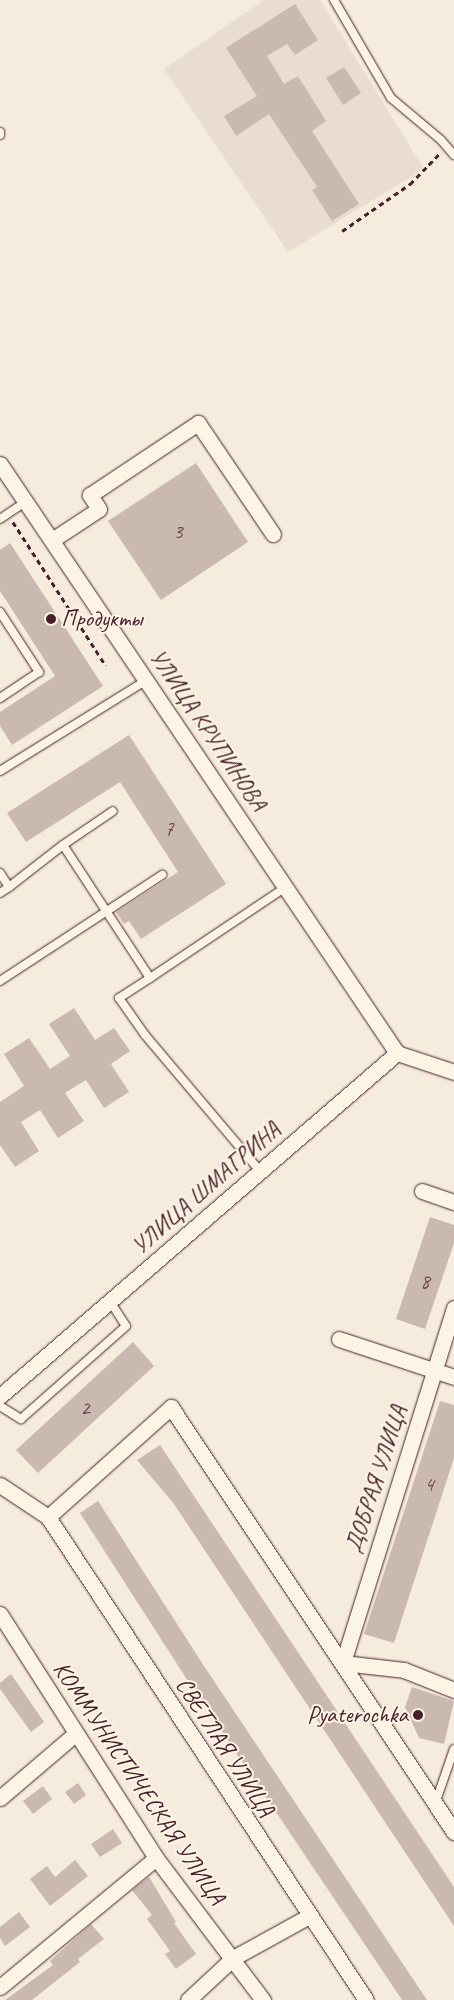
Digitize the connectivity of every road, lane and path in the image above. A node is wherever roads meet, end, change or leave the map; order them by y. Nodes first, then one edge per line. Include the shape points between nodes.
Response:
1 (334, 0) edge
2 (447, 146) junction
3 (454, 155) edge
4 (342, 231) dead end
5 (0, 464) edge
6 (26, 502) junction
7 (8, 514) junction
8 (0, 519) edge
9 (273, 534) dead end
10 (52, 540) junction
11 (0, 612) edge
12 (106, 666) dead end
13 (147, 680) junction
14 (0, 698) edge
15 (0, 772) edge
16 (113, 811) dead end
17 (63, 846) junction
18 (0, 873) edge
19 (162, 875) dead end
20 (286, 887) junction
21 (9, 888) junction
22 (0, 893) edge
23 (106, 911) junction
24 (150, 978) junction
25 (0, 981) edge
26 (397, 1053) junction
27 (454, 1072) edge
28 (260, 1171) junction
29 (422, 1191) dead end
30 (454, 1202) edge
31 (110, 1301) junction
32 (454, 1308) edge
33 (339, 1339) dead end
34 (434, 1370) junction
35 (454, 1377) edge
36 (0, 1396) edge
37 (0, 1406) edge
38 (0, 1485) edge
39 (48, 1518) junction
40 (0, 1614) edge
41 (343, 1663) junction
42 (454, 1690) edge
43 (75, 1734) junction
44 (454, 1749) edge
45 (0, 1798) edge
46 (435, 1804) junction
47 (454, 1832) edge
48 (156, 1858) junction
49 (310, 1916) junction
50 (233, 1958) junction
51 (0, 1987) edge
52 (188, 2000) edge
53 (263, 2000) edge
54 (366, 2000) edge

1 - 2 lane via 391,98
2 - 3 lane
2 - 4 path via 410,184
5 - 6 street, УЛИЦА КРУПИНОВА
6 - 7 lane
6 - 10 street, УЛИЦА КРУПИНОВА
7 - 8 lane
7 - 12 path
9 - 10 street via 198,423 90,495 99,509
10 - 13 street, УЛИЦА КРУПИНОВА
11 - 14 lane via 39,672
13 - 15 lane
13 - 20 street, УЛИЦА КРУПИНОВА
16 - 17 lane
17 - 21 lane
17 - 23 lane
18 - 21 lane
19 - 23 lane
20 - 24 lane
20 - 26 street, УЛИЦА КРУПИНОВА
21 - 22 lane
23 - 24 lane
23 - 25 lane
24 - 28 lane via 119,998 144,1035
26 - 27 street
26 - 28 street, УЛИЦА ШМАГРИНА
28 - 31 street, УЛИЦА ШМАГРИНА
29 - 30 street
31 - 36 street, УЛИЦА ШМАГРИНА
31 - 37 lane via 126,1326 21,1418
32 - 34 street, ДОБРАЯ УЛИЦА
33 - 34 street
34 - 35 street
34 - 41 street, ДОБРАЯ УЛИЦА
38 - 39 street
39 - 41 street via 171,1407
39 - 49 street, СВЕТЛАЯ УЛИЦА
40 - 43 street, КОММУНИСТИЧЕСКАЯ УЛИЦА
41 - 42 street via 404,1670
41 - 46 street
43 - 45 street
43 - 48 street, КОММУНИСТИЧЕСКАЯ УЛИЦА
44 - 46 lane
46 - 47 street
48 - 50 street, КОММУНИСТИЧЕСКАЯ УЛИЦА
48 - 51 street
49 - 50 street
49 - 54 street, СВЕТЛАЯ УЛИЦА
50 - 52 street
50 - 53 street, КОММУНИСТИЧЕСКАЯ УЛИЦА

